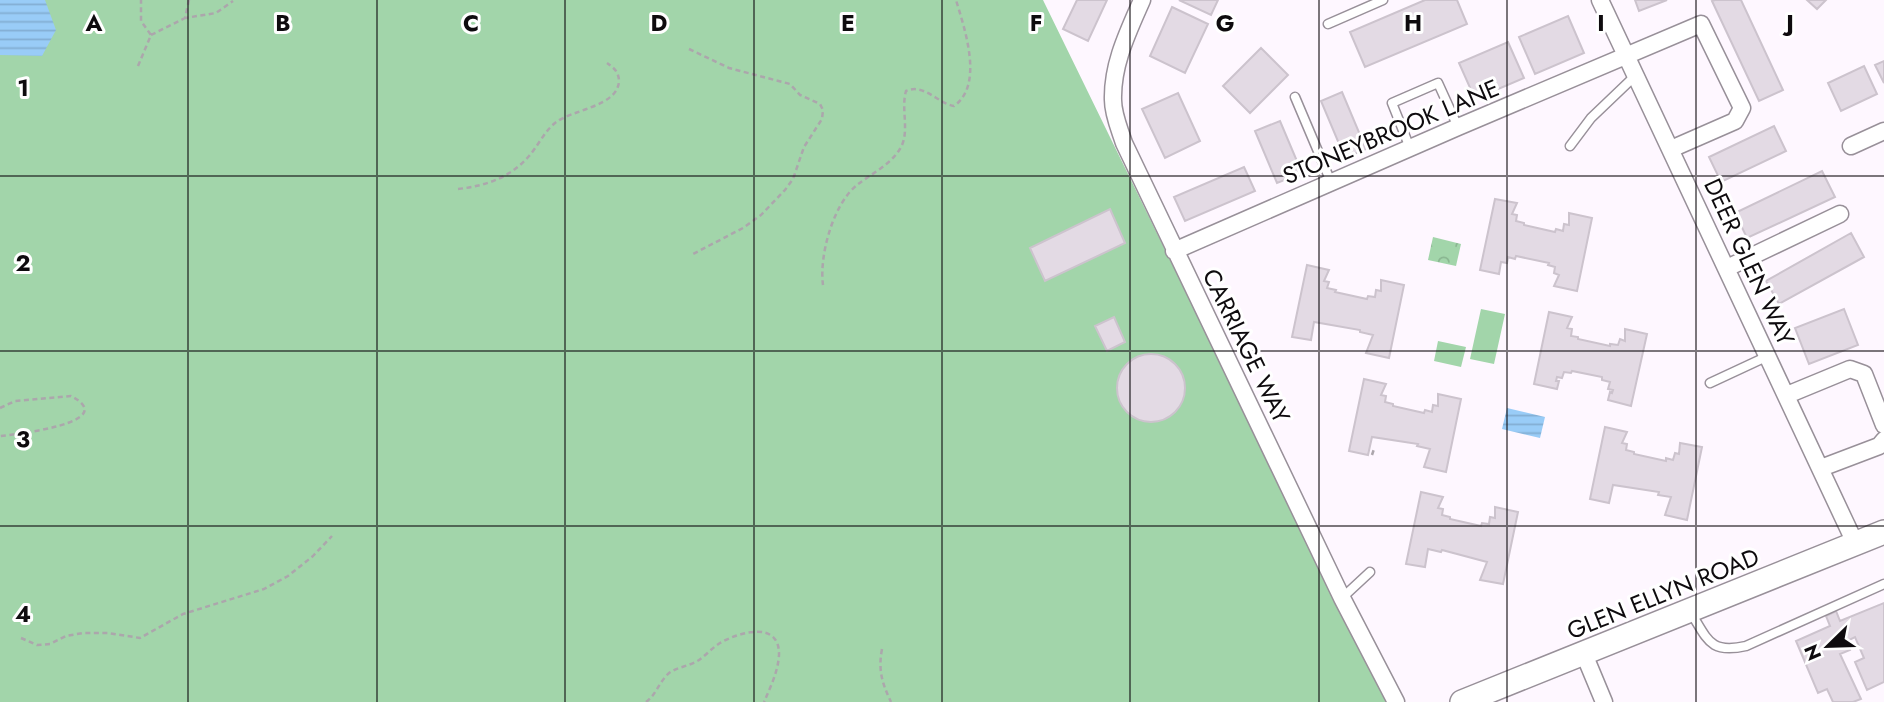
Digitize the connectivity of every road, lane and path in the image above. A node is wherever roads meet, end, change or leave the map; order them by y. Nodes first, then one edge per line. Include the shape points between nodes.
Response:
1 (141, 0) edge
2 (189, 0) edge
3 (956, 0) edge
4 (1142, 0) edge
5 (1383, 0) edge
6 (1600, 0) edge
7 (233, 1) edge
8 (185, 18) junction
9 (1328, 24) dead end
10 (151, 35) junction
11 (689, 49) dead end
12 (1627, 56) junction
13 (607, 64) dead end
14 (138, 66) dead end
15 (1636, 75) junction
16 (1295, 97) dead end
17 (1458, 127) junction
18 (1884, 131) edge
19 (1570, 146) dead end
20 (1851, 146) dead end
21 (1410, 148) junction
22 (1671, 149) junction
23 (1331, 182) junction
24 (458, 189) dead end
25 (1840, 214) dead end
26 (1174, 251) junction
27 (693, 254) dead end
28 (1727, 268) junction
29 (823, 285) dead end
30 (1768, 356) junction
31 (1710, 383) dead end
32 (1787, 395) junction
33 (0, 408) edge
34 (1884, 425) edge
35 (0, 436) edge
36 (1884, 440) edge
37 (1374, 449) dead end
38 (1372, 455) dead end
39 (1821, 468) junction
40 (1884, 532) edge
41 (332, 536) dead end
42 (1856, 545) junction
43 (1370, 572) dead end
44 (1884, 584) edge
45 (1342, 598) junction
46 (1690, 611) junction
47 (21, 638) dead end
48 (882, 649) dead end
49 (1584, 654) junction
50 (646, 702) edge
51 (764, 702) edge
52 (891, 702) edge
53 (1396, 702) edge
54 (1462, 702) edge
55 (1604, 702) edge

1 - 10 path via 141,21
2 - 8 path
3 - 29 path via 971,75 966,93 954,106 930,94 906,91 902,145 843,201 822,259
4 - 26 street, CARRIAGE WAY via 1123,43 1113,103 1124,143
5 - 9 lane
6 - 12 street, DEER GLEN WAY
7 - 8 path via 216,13
8 - 10 path
10 - 14 path
11 - 27 path via 729,68 790,84 823,110 785,190 743,228
12 - 15 street, DEER GLEN WAY
12 - 17 street, STONEYBROOK LANE
12 - 22 street, STONEYBROOK LANE via 1701,24 1742,108 1735,121
13 - 24 path via 618,75 615,93 557,121 529,157 498,180
15 - 19 lane via 1591,118
15 - 22 street, DEER GLEN WAY
16 - 23 lane
17 - 21 street, STONEYBROOK LANE
17 - 21 lane via 1438,83 1392,103
18 - 20 street
21 - 23 street, STONEYBROOK LANE
22 - 28 street, DEER GLEN WAY
23 - 26 street, STONEYBROOK LANE
25 - 28 street
26 - 45 street, CARRIAGE WAY
28 - 30 street, DEER GLEN WAY
30 - 31 lane
30 - 32 street, DEER GLEN WAY
32 - 34 street via 1850,369 1864,374
32 - 39 street, DEER GLEN WAY
33 - 35 path via 15,401 71,396 83,406 73,422
36 - 39 street via 1880,446
37 - 38 path
39 - 42 street, DEER GLEN WAY
40 - 42 street, GLEN ELLYN ROAD
41 - 47 path via 288,576 264,589 183,614 139,638 83,633 37,645
42 - 46 street, GLEN ELLYN ROAD
43 - 45 lane
44 - 46 lane via 1729,650 1707,639
45 - 53 street, CARRIAGE WAY
46 - 49 street, GLEN ELLYN ROAD
48 - 52 path via 880,678
49 - 54 street, GLEN ELLYN ROAD
49 - 55 street
50 - 51 path via 671,671 752,631 775,639 779,654

